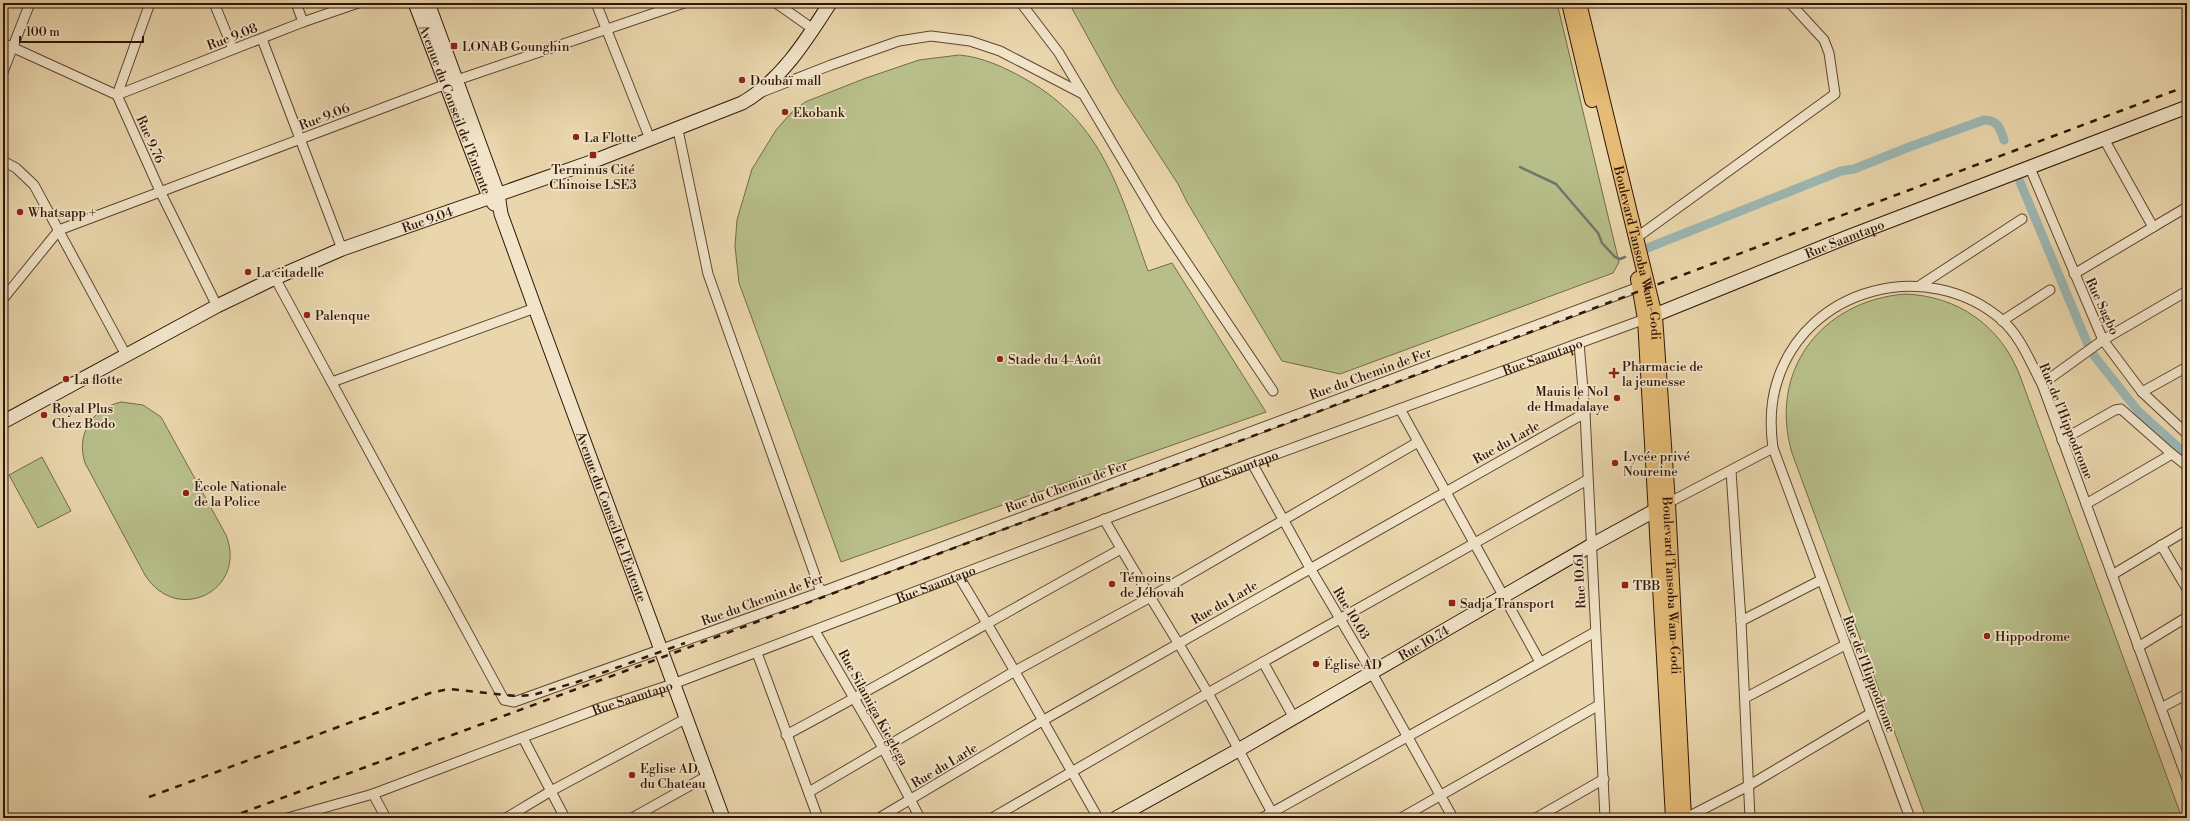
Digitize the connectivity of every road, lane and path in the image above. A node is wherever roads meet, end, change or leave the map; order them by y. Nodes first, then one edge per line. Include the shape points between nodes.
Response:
1 (30, 3) edge
2 (150, 3) edge
3 (214, 3) edge
4 (296, 3) edge
5 (358, 3) edge
6 (415, 3) edge
7 (428, 3) edge
8 (596, 3) edge
9 (684, 3) edge
10 (776, 3) edge
11 (830, 3) edge
12 (1021, 3) edge
13 (1569, 3) edge
14 (1579, 3) edge
15 (1790, 3) edge
16 (303, 22) junction
17 (606, 29) junction
18 (813, 29) junction
19 (262, 39) junction
20 (3, 43) edge
21 (13, 47) junction
22 (233, 49) junction
23 (3, 72) edge
24 (451, 83) junction
25 (758, 94) junction
26 (117, 95) junction
27 (1084, 95) junction
28 (2187, 107) edge
29 (678, 130) junction
30 (650, 139) junction
31 (2104, 139) junction
32 (299, 140) junction
33 (3, 161) edge
34 (2030, 168) junction
35 (160, 191) junction
36 (494, 196) junction
37 (2187, 207) edge
38 (2022, 219) dead end
39 (2153, 227) junction
40 (59, 230) junction
41 (1636, 238) junction
42 (342, 250) junction
43 (2074, 274) junction
44 (275, 278) junction
45 (1919, 286) junction
46 (1640, 287) junction
47 (2050, 290) dead end
48 (2187, 291) edge
49 (3, 299) edge
50 (217, 306) junction
51 (535, 308) junction
52 (1650, 318) junction
53 (2002, 321) junction
54 (2103, 340) junction
55 (1579, 343) junction
56 (126, 355) junction
57 (2187, 367) edge
58 (332, 382) junction
59 (2042, 384) junction
60 (1273, 391) dead end
61 (2142, 392) junction
62 (1400, 409) junction
63 (1585, 413) junction
64 (3, 422) edge
65 (2187, 434) edge
66 (2062, 440) junction
67 (1418, 442) junction
68 (1773, 448) junction
69 (2172, 454) junction
70 (1252, 463) junction
71 (2187, 466) edge
72 (1731, 472) junction
73 (1587, 480) junction
74 (1446, 491) junction
75 (2086, 504) junction
76 (1662, 506) junction
77 (1104, 519) junction
78 (1282, 519) junction
79 (2187, 530) edge
80 (1474, 543) junction
81 (2161, 545) junction
82 (1590, 546) junction
83 (1121, 549) junction
84 (1310, 568) junction
85 (958, 575) junction
86 (2112, 575) junction
87 (1820, 580) junction
88 (2187, 589) edge
89 (821, 592) junction
90 (1504, 596) junction
91 (1149, 598) junction
92 (2187, 617) edge
93 (1340, 619) junction
94 (1741, 621) junction
95 (987, 622) junction
96 (815, 631) junction
97 (1595, 632) junction
98 (1178, 644) junction
99 (1845, 645) junction
100 (2138, 647) junction
101 (660, 650) junction
102 (757, 653) junction
103 (1263, 662) junction
104 (1540, 662) junction
105 (1016, 671) junction
106 (1372, 673) junction
107 (673, 684) junction
108 (1208, 693) junction
109 (2187, 694) edge
110 (1745, 698) junction
111 (854, 699) junction
112 (1599, 705) junction
113 (2161, 708) junction
114 (1871, 713) junction
115 (1294, 718) junction
116 (685, 719) junction
117 (1042, 721) junction
118 (786, 735) junction
119 (1407, 737) junction
120 (523, 738) junction
121 (883, 748) junction
122 (1240, 749) junction
123 (1072, 772) junction
124 (2186, 774) edge
125 (707, 776) junction
126 (1604, 779) junction
127 (1748, 786) junction
128 (551, 791) junction
129 (809, 792) junction
130 (373, 794) junction
131 (1440, 796) junction
132 (910, 800) junction
133 (648, 814) edge
134 (1274, 815) edge
135 (287, 818) edge
136 (386, 818) edge
137 (506, 818) edge
138 (565, 818) edge
139 (632, 818) edge
140 (723, 818) edge
141 (818, 818) edge
142 (879, 818) edge
143 (920, 818) edge
144 (992, 818) edge
145 (1098, 818) edge
146 (1116, 818) edge
147 (1262, 818) edge
148 (1401, 818) edge
149 (1453, 818) edge
150 (1536, 818) edge
151 (1605, 818) edge
152 (1673, 818) edge
153 (1685, 818) edge
154 (1750, 818) edge
155 (1910, 818) edge

1 - 21 street
2 - 26 street
3 - 22 street
4 - 16 street
5 - 16 street, Rue 9.08
6 - 24 main road, Avenue du Conseil de l'Entente
7 - 24 main road, Avenue du Conseil de l'Entente
8 - 17 street
9 - 17 street, Rue 9.06
10 - 18 street
11 - 18 main road, Rue 9.04
12 - 27 street via 1059,53
13 - 46 main road, Boulevard Tansoba Wam-Godi
14 - 41 main road, Boulevard Tansoba Wam-Godi
15 - 41 street via 1824,40 1829,53 1835,94
16 - 19 street, Rue 9.08
17 - 24 street, Rue 9.06
17 - 30 street
18 - 25 main road, Rue 9.04 via 782,69
19 - 22 street, Rue 9.08
19 - 32 street
20 - 21 street
21 - 23 street
21 - 26 street
22 - 26 street, Rue 9.08
24 - 32 street, Rue 9.06
24 - 36 main road, Avenue du Conseil de l'Entente
25 - 27 street via 899,41 931,36 970,41 1000,51
25 - 29 main road, Rue 9.04
26 - 35 street, Rue 9.76
27 - 60 street via 1158,220
28 - 31 main road, Rue Saamtapo
29 - 30 main road, Rue 9.04
29 - 89 street via 708,274
30 - 36 main road, Rue 9.04
31 - 34 main road, Rue Saamtapo
31 - 39 street
32 - 35 street, Rue 9.06
32 - 42 street
33 - 40 street via 16,168 34,185
34 - 43 street, Rue Sagbo
34 - 52 main road, Rue Saamtapo via 1831,244
35 - 40 street, Rue 9.06
35 - 50 street, Rue 9.76
36 - 42 main road, Rue 9.04
36 - 51 main road, Avenue du Conseil de l'Entente
37 - 39 street
38 - 45 street
39 - 43 street
40 - 49 street, Rue 9.06
40 - 56 street
41 - 52 main road, Boulevard Tansoba Wam-Godi
42 - 44 main road, Rue 9.04
43 - 54 street, Rue Sagbo
44 - 50 main road, Rue 9.04
44 - 58 street
45 - 53 street, Rue de l'Hippodrome via 1938,288 1964,296
45 - 68 street, Rue de l'Hippodrome via 1884,288 1858,295 1823,316 1803,334 1788,356 1774,394 1771,421
46 - 52 main road, Boulevard Tansoba Wam-Godi
46 - 89 street, Rue du Chemin de Fer
47 - 53 street
48 - 54 street
50 - 56 main road, Rue 9.04
51 - 58 street
51 - 101 main road, Avenue du Conseil de l'Entente
52 - 55 street, Rue Saamtapo
52 - 76 main road, Boulevard Tansoba Wam-Godi
53 - 59 street, Rue de l'Hippodrome via 2017,337
54 - 59 street
54 - 61 street, Rue Sagbo
55 - 62 street, Rue Saamtapo
55 - 63 street, Rue 10.61
56 - 64 main road, Rue 9.04
57 - 61 street
58 - 101 street, Rue du Chemin de Fer via 502,696 508,701 520,701
59 - 66 street, Rue de l'Hippodrome
61 - 65 street, Rue Sagbo
62 - 67 street
62 - 70 street, Rue Saamtapo
63 - 73 street, Rue 10.61
63 - 74 street, Rue du Larle
66 - 69 street via 2114,410 2121,409
66 - 75 street, Rue de l'Hippodrome
67 - 74 street
67 - 78 street
68 - 72 street
68 - 87 street, Rue de l'Hippodrome
69 - 71 street
69 - 75 street
70 - 77 street, Rue Saamtapo
70 - 78 street, Rue 10.03
72 - 76 street
72 - 94 street
73 - 80 street
73 - 82 street, Rue 10.61
74 - 80 street
74 - 84 street, Rue du Larle
75 - 86 street, Rue de l'Hippodrome
76 - 82 main road, Rue 10.74
76 - 152 main road, Boulevard Tansoba Wam-Godi
76 - 153 main road, Boulevard Tansoba Wam-Godi
77 - 83 street
77 - 85 street, Rue Saamtapo
78 - 84 street, Rue 10.03
78 - 91 street
79 - 81 street
80 - 90 street
80 - 93 street
81 - 86 street
81 - 88 street
82 - 90 main road, Rue 10.74
82 - 97 street, Rue 10.61
83 - 91 street
83 - 95 street
84 - 93 street, Rue 10.03
84 - 98 street, Rue du Larle
85 - 95 street
85 - 96 street, Rue Saamtapo
86 - 100 street, Rue de l'Hippodrome
87 - 94 street
87 - 99 street, Rue de l'Hippodrome
89 - 101 street, Rue du Chemin de Fer
90 - 104 street
90 - 106 main road, Rue 10.74
91 - 98 street
91 - 105 street
92 - 100 street
93 - 103 street
93 - 106 street, Rue 10.03
94 - 110 street
95 - 105 street
95 - 111 street
96 - 102 street, Rue Saamtapo
96 - 111 street, Rue Silamiga Kieglega
97 - 104 street
97 - 112 street, Rue 10.61
98 - 108 street
98 - 117 street, Rue du Larle
99 - 110 street
99 - 114 street, Rue de l'Hippodrome
100 - 113 street, Rue de l'Hippodrome
101 - 107 main road, Avenue du Conseil de l'Entente
102 - 107 street, Rue Saamtapo
102 - 118 street
103 - 108 street
103 - 115 street
104 - 119 street
105 - 117 street
105 - 121 street
106 - 115 main road, Rue 10.74
106 - 119 street, Rue 10.03
107 - 116 main road, Avenue du Conseil de l'Entente
107 - 120 street, Rue Saamtapo via 600,708
108 - 122 street
108 - 123 street
109 - 113 street
110 - 127 street
111 - 118 street
111 - 121 street, Rue Silamiga Kieglega
112 - 126 street, Rue 10.61
112 - 131 street
113 - 124 street, Rue de l'Hippodrome
114 - 127 street
114 - 155 street, Rue de l'Hippodrome
115 - 122 main road, Rue 10.74
116 - 125 main road, Avenue du Conseil de l'Entente
116 - 128 street
117 - 123 street
117 - 132 street, Rue du Larle
118 - 129 street
119 - 131 street, Rue 10.03
119 - 134 street
120 - 128 street
120 - 130 street, Rue Saamtapo
121 - 129 street
121 - 132 street, Rue Silamiga Kieglega
122 - 134 street
122 - 146 main road, Rue 10.74
123 - 144 street
123 - 145 street
125 - 133 street
125 - 140 main road, Avenue du Conseil de l'Entente
126 - 150 street
126 - 151 street, Rue 10.61
127 - 153 street
127 - 154 street
128 - 137 street
128 - 138 street
129 - 141 street
130 - 135 street, Rue Saamtapo
130 - 136 street
131 - 148 street
131 - 149 street, Rue 10.03
132 - 142 street, Rue du Larle
132 - 143 street, Rue Silamiga Kieglega
133 - 139 street
134 - 147 street

